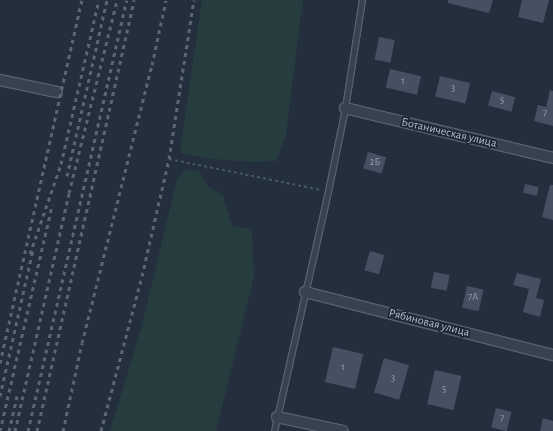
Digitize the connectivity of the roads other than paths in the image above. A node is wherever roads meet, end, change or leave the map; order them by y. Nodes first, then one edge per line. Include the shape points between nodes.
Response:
1 (362, 0) edge
2 (0, 80) edge
3 (57, 92) dead end
4 (345, 108) junction
5 (553, 158) edge
6 (305, 292) junction
7 (553, 354) edge
8 (277, 417) junction
9 (274, 431) edge
10 (343, 431) edge

1 - 4 lane
2 - 3 street
4 - 5 street, Ботаническая улица
4 - 6 lane
6 - 7 street, Рябиновая улица
6 - 8 lane
8 - 9 lane
8 - 10 street

